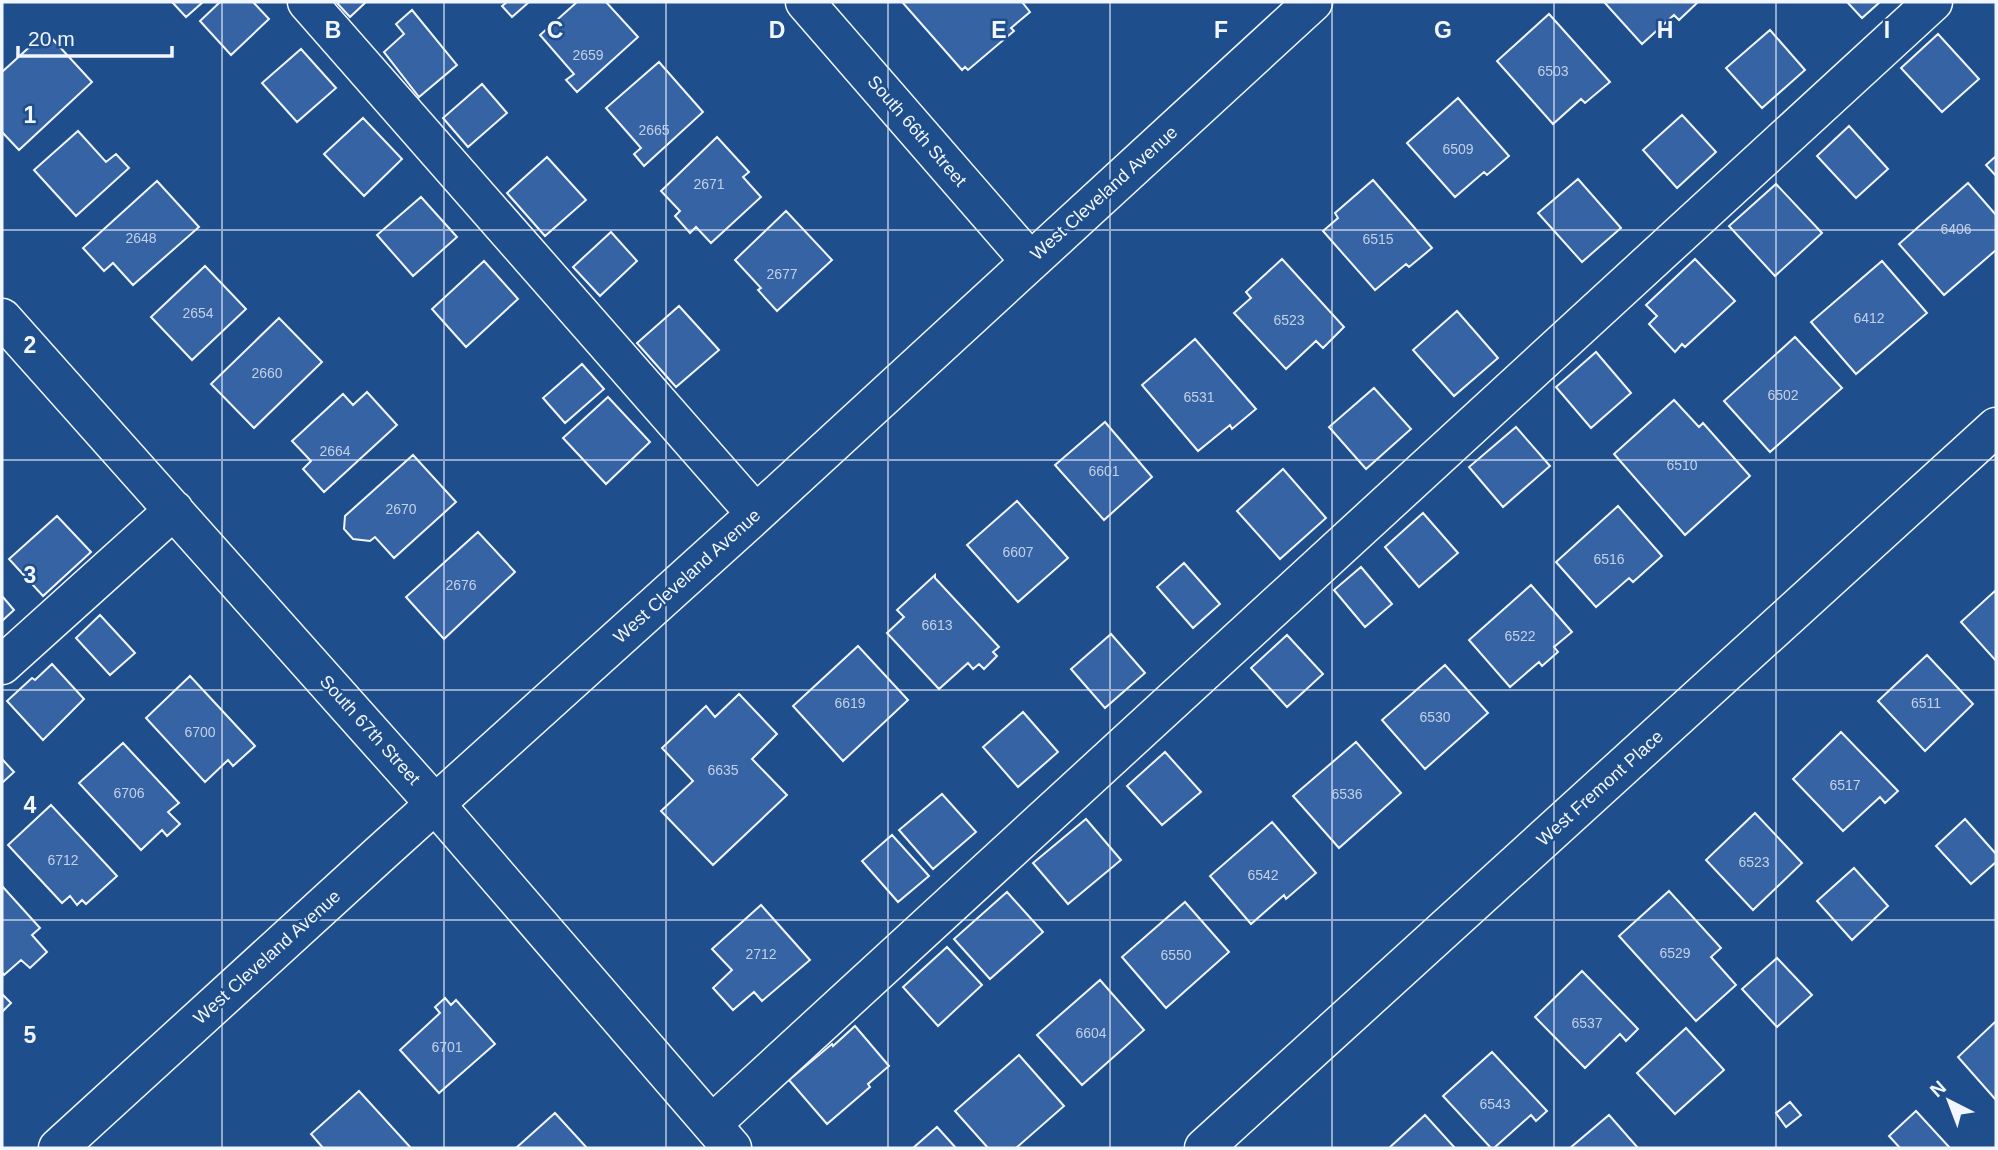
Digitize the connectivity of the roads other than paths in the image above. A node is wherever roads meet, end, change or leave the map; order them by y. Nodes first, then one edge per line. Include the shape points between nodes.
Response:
1 (307, 2) edge
2 (805, 2) edge
3 (1314, 2) edge
4 (1933, 2) edge
5 (1030, 261) junction
6 (2, 318) edge
7 (1996, 427) edge
8 (174, 510) junction
9 (756, 514) junction
10 (2, 664) edge
11 (435, 804) junction
12 (722, 1136) edge
13 (58, 1148) edge
14 (1204, 1148) edge

1 - 9 street
2 - 5 street, South 66th Street
3 - 5 street, West Cleveland Avenue
4 - 12 street
5 - 9 street, West Cleveland Avenue
6 - 8 street, South 67th Street
7 - 14 street, West Fremont Place
8 - 10 street
8 - 11 street, South 67th Street
9 - 11 street, West Cleveland Avenue
11 - 12 street, South 67th Street
11 - 13 street, West Cleveland Avenue

